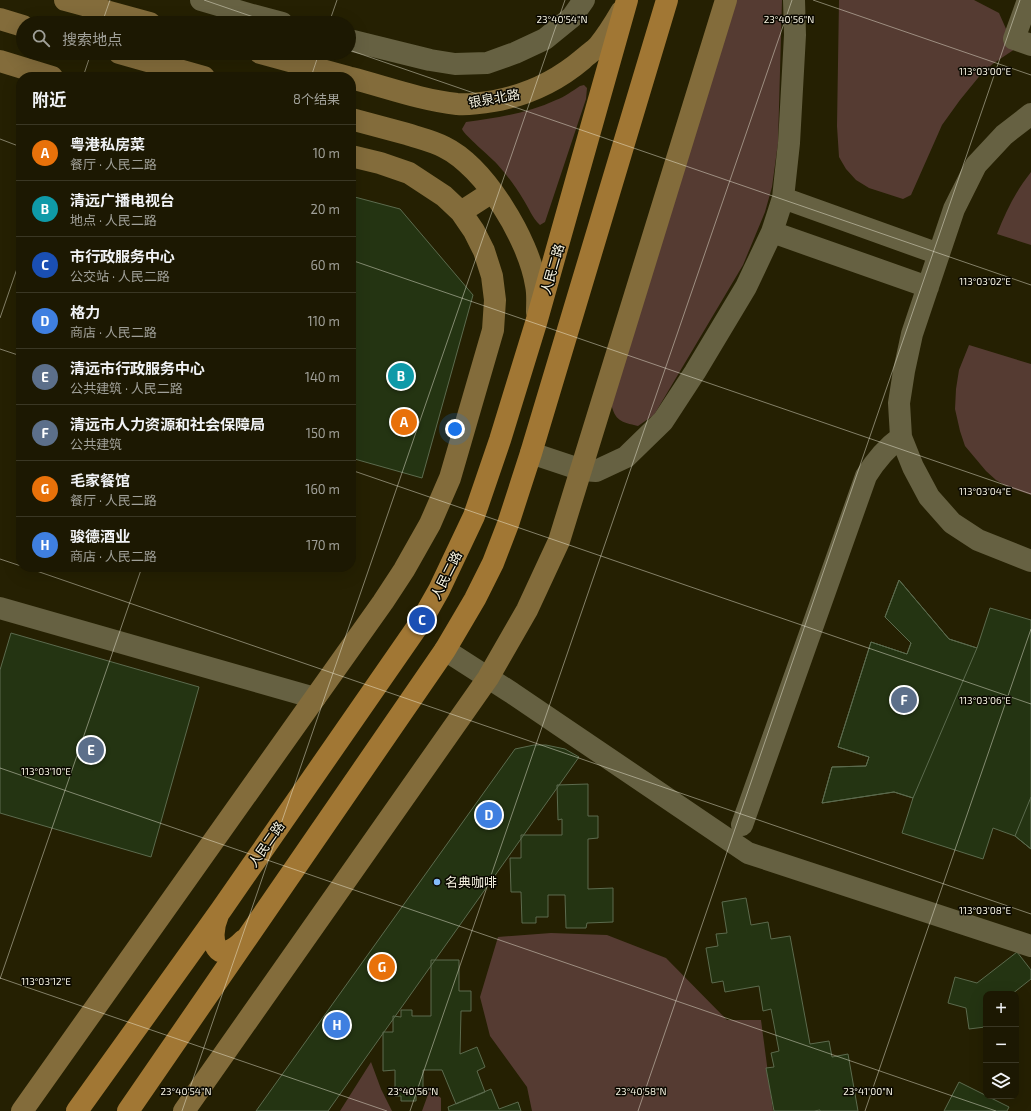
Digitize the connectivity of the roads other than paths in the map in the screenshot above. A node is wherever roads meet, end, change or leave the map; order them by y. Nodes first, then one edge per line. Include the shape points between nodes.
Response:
1 (65, 0) edge
2 (202, 0) edge
3 (584, 0) edge
4 (667, 0) edge
5 (726, 0) edge
6 (794, 0) edge
7 (1028, 0) edge
8 (626, 1) edge
9 (124, 16) edge
10 (256, 16) edge
11 (0, 20) edge
12 (16, 24) edge
13 (356, 42) edge
14 (1031, 45) edge
15 (144, 60) edge
16 (286, 60) edge
17 (0, 61) edge
18 (36, 72) edge
19 (186, 72) edge
20 (331, 72) edge
21 (356, 79) edge
22 (1031, 114) edge
23 (356, 120) edge
24 (356, 157) edge
25 (492, 192) junction
26 (783, 198) junction
27 (461, 212) junction
28 (772, 232) junction
29 (939, 254) junction
30 (928, 287) junction
31 (536, 323) junction
32 (901, 437) junction
33 (531, 453) junction
34 (582, 470) junction
35 (1031, 561) edge
36 (0, 608) edge
37 (445, 650) junction
38 (488, 678) junction
39 (315, 698) junction
40 (742, 825) dead end
41 (220, 910) junction
42 (250, 934) junction
43 (1031, 946) edge
44 (22, 1111) edge
45 (77, 1111) edge
46 (128, 1111) edge
47 (184, 1111) edge

1 - 9 main road
2 - 10 street
3 - 13 street via 572,17 546,39 487,62 455,64
4 - 33 main road
5 - 34 main road
6 - 26 street via 795,35 789,144
7 - 14 street via 1014,39
8 - 21 main road, 银泉北路 via 611,30 598,46 553,81 512,98 459,104 433,100
8 - 31 main road, 人民二路
11 - 12 main road
15 - 19 main road
16 - 20 main road, 银泉北路
17 - 18 main road
22 - 29 street via 1004,135 976,166 954,209
23 - 25 main road via 444,147 465,161
24 - 27 main road via 409,173 444,196
25 - 27 main road
25 - 31 main road via 507,213 532,266 537,286
26 - 28 street
26 - 29 street
27 - 39 main road via 480,244 492,276 495,300 493,330 450,478 430,524 404,570
28 - 30 street
28 - 34 street via 746,287 663,421 626,457 596,471
29 - 30 street
30 - 32 street via 912,334 904,371 899,403
31 - 41 main road, 人民二路 via 474,516 439,590 422,620
32 - 35 street via 929,497 952,523 978,540
32 - 40 street via 877,459 866,476
33 - 34 street
33 - 37 main road via 493,563
34 - 38 main road via 556,548 527,610
36 - 39 street
37 - 38 street
37 - 42 main road
38 - 43 street via 748,853
38 - 47 main road
39 - 44 main road
41 - 42 main road via 213,932 216,946 220,950 231,951
41 - 45 main road, 人民二路
42 - 46 main road

